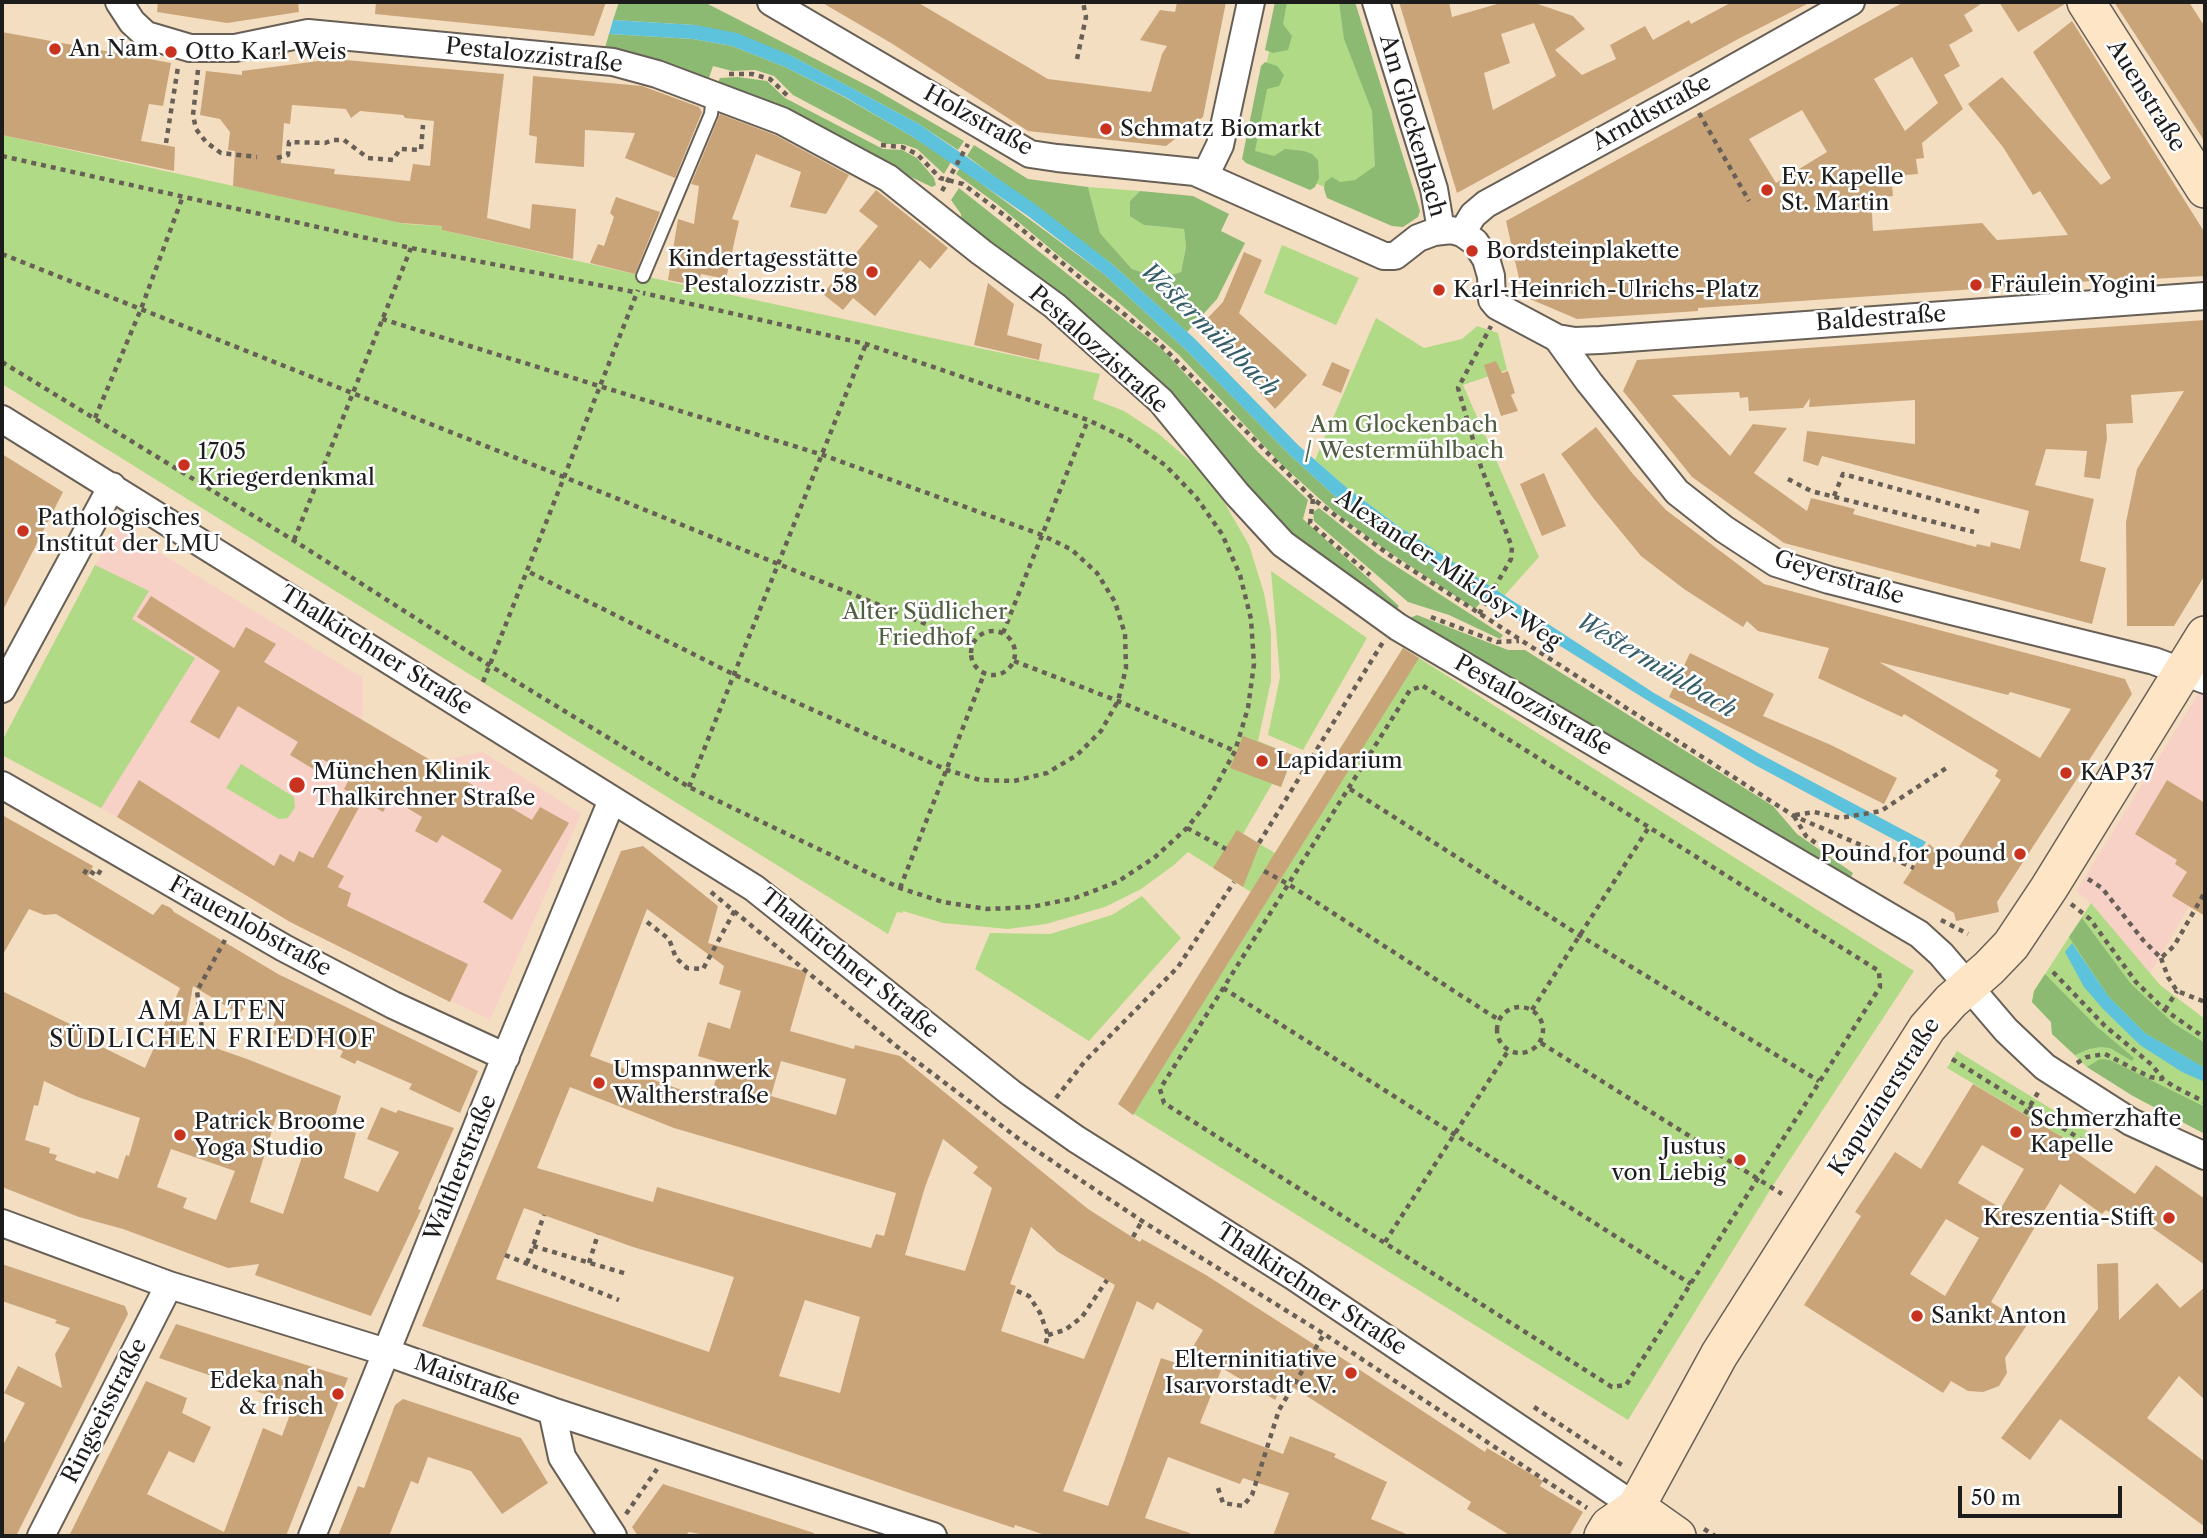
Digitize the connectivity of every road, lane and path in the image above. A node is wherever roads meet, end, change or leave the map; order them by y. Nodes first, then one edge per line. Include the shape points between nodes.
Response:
1 (118, 2) edge
2 (771, 2) edge
3 (1083, 2) edge
4 (1251, 2) edge
5 (1376, 2) edge
6 (1852, 2) edge
7 (2086, 2) edge
8 (1820, 9) edge
9 (191, 47) junction
10 (1077, 59) dead end
11 (713, 94) junction
12 (1688, 94) junction
13 (423, 125) dead end
14 (166, 143) dead end
15 (965, 150) dead end
16 (2, 156) edge
17 (257, 157) dead end
18 (277, 158) dead end
19 (1205, 176) junction
20 (2205, 190) edge
21 (183, 196) junction
22 (1749, 201) dead end
23 (1452, 232) junction
24 (411, 248) junction
25 (2, 254) edge
26 (643, 276) joint
27 (637, 292) junction
28 (2205, 296) edge
29 (141, 309) junction
30 (1499, 309) junction
31 (382, 319) junction
32 (1558, 338) junction
33 (866, 344) junction
34 (2, 362) edge
35 (600, 386) junction
36 (352, 395) junction
37 (95, 418) junction
38 (2, 419) edge
39 (1088, 420) junction
40 (823, 455) junction
41 (564, 477) junction
42 (1788, 479) dead end
43 (112, 486) junction
44 (1834, 496) junction
45 (1313, 499) junction
46 (1980, 512) dead end
47 (1974, 532) dead end
48 (1042, 535) junction
49 (293, 540) junction
50 (778, 565) junction
51 (527, 571) junction
52 (1379, 583) dead end
53 (1421, 613) dead end
54 (1479, 614) junction
55 (1398, 627) junction
56 (1003, 633) junction
57 (2205, 635) edge
58 (1520, 641) junction
59 (973, 643) junction
60 (1014, 661) junction
61 (489, 665) junction
62 (984, 674) junction
63 (735, 675) junction
64 (2194, 676) edge
65 (483, 682) dead end
66 (2, 688) edge
67 (1118, 701) junction
68 (1236, 751) junction
69 (1948, 766) dead end
70 (947, 770) junction
71 (2, 785) edge
72 (689, 787) junction
73 (1350, 789) junction
74 (612, 800) junction
75 (1794, 816) junction
76 (1649, 827) junction
77 (1187, 828) junction
78 (1259, 843) dead end
79 (1226, 849) dead end
80 (1914, 867) dead end
81 (101, 870) dead end
82 (1264, 872) dead end
83 (84, 874) dead end
84 (2056, 876) junction
85 (1234, 882) dead end
86 (1288, 884) junction
87 (900, 887) junction
88 (2205, 892) edge
89 (734, 910) dead end
90 (647, 922) dead end
91 (1579, 935) junction
92 (227, 936) dead end
93 (2161, 958) junction
94 (2053, 972) dead end
95 (1967, 986) junction
96 (1223, 988) junction
97 (2177, 991) junction
98 (2205, 1002) edge
99 (1532, 1010) junction
100 (2165, 1010) junction
101 (1499, 1020) junction
102 (203, 1037) dead end
103 (2205, 1038) edge
104 (1541, 1043) junction
105 (1508, 1051) junction
106 (506, 1057) junction
107 (1952, 1059) dead end
108 (2057, 1076) junction
109 (2163, 1079) junction
110 (1819, 1081) junction
111 (2205, 1102) edge
112 (2029, 1107) junction
113 (2025, 1114) dead end
114 (1043, 1116) junction
115 (1455, 1135) junction
116 (2082, 1140) dead end
117 (2205, 1156) edge
118 (1757, 1179) junction
119 (1782, 1194) dead end
120 (544, 1215) dead end
121 (1142, 1221) dead end
122 (2, 1223) edge
123 (598, 1234) dead end
124 (1133, 1237) dead end
125 (1385, 1242) junction
126 (533, 1246) junction
127 (505, 1255) dead end
128 (527, 1263) junction
129 (589, 1263) junction
130 (627, 1274) dead end
131 (1107, 1280) dead end
132 (1691, 1284) junction
133 (169, 1285) junction
134 (1017, 1291) dead end
135 (619, 1300) dead end
136 (1324, 1334) dead end
137 (1048, 1335) junction
138 (1045, 1346) dead end
139 (386, 1352) junction
140 (552, 1411) junction
141 (670, 1449) junction
142 (1217, 1488) dead end
143 (1624, 1528) edge
144 (41, 1536) edge
145 (313, 1536) edge
146 (612, 1536) edge
147 (933, 1536) edge
148 (1677, 1536) edge

1 - 9 street, Pestalozzistraße via 146,35
2 - 19 street, Holzstraße via 1030,154
3 - 10 path via 1086,17
4 - 19 street via 1220,145
5 - 23 street, Am Glockenbach via 1434,189
6 - 8 street, Arndtstraße
7 - 20 main road, Auenstraße
8 - 12 street, Arndtstraße
9 - 11 street, Pestalozzistraße via 235,48 307,33 613,62
9 - 14 path
9 - 17 path via 196,129 221,153
11 - 26 lane via 711,114
11 - 55 street, Pestalozzistraße via 782,121 888,178 1055,306 1161,401 1283,544
12 - 22 path
12 - 23 street, Arndtstraße via 1486,204
13 - 18 path via 421,150 400,149 393,160 368,158 344,140 333,139 289,142 288,155
15 - 45 path, Alexander-Miklósy-Weg via 947,180 963,184 1008,218 1158,342
16 - 21 path
19 - 23 street, Am Glockenbach via 1384,257 1395,256 1418,238
21 - 24 path
21 - 29 path
23 - 30 street via 1475,242 1486,259 1492,299
24 - 27 path
24 - 31 path
25 - 29 path
26 - 27 path
27 - 33 path
27 - 35 path
28 - 32 street, Baldestraße via 1600,340
29 - 36 path
29 - 37 path
30 - 32 street
30 - 54 path via 1458,388 1481,467 1512,547 1511,559
31 - 35 path
31 - 36 path
32 - 64 street, Geyerstraße via 1677,492 1776,563 2154,661
33 - 39 path
33 - 40 path
34 - 37 path
35 - 40 path
35 - 41 path
36 - 41 path
36 - 49 path
37 - 49 path
38 - 43 street, Thalkirchner Straße
39 - 48 path
39 - 68 path via 1128,439 1165,465 1196,497 1231,554 1251,618 1254,664
40 - 48 path
40 - 50 path
41 - 50 path
41 - 51 path
42 - 44 path
43 - 66 street
43 - 74 street, Thalkirchner Straße
44 - 46 path via 1843,474
44 - 47 path
45 - 52 path via 1310,523
45 - 54 path, Alexander-Miklósy-Weg
48 - 56 path
48 - 67 path via 1072,550 1097,573 1115,602 1125,634 1126,668
49 - 61 path
50 - 59 path
50 - 63 path
51 - 61 path
51 - 63 path
53 - 58 path via 1497,642
54 - 58 path, Alexander-Miklósy-Weg
55 - 78 path via 1381,645
55 - 95 street, Pestalozzistraße via 1919,934
56 - 59 path via 989,631
56 - 60 path via 1013,642
57 - 64 main road, Kapuzinerstraße
58 - 75 path, Alexander-Miklósy-Weg
59 - 62 path via 971,657
60 - 62 path via 998,675
60 - 67 path
61 - 65 path
61 - 72 path
62 - 70 path
63 - 70 path
63 - 72 path
64 - 84 main road, Kapuzinerstraße
67 - 68 path
67 - 70 path via 1101,731 1077,755 1047,772 1003,781
68 - 77 path
69 - 75 path via 1881,811 1840,818 1814,812
70 - 87 path
71 - 106 street, Frauenlobstraße via 284,948
72 - 87 path
73 - 76 path via 1410,690 1423,686
73 - 86 path
73 - 91 path
74 - 106 street, Waltherstraße
74 - 114 street, Thalkirchner Straße via 754,888
75 - 80 path, Alexander-Miklósy-Weg
76 - 91 path
76 - 110 path via 1879,971 1880,987
77 - 79 path
77 - 87 path via 1154,858 1075,898 987,909 943,902
81 - 83 path via 97,876 87,869
82 - 86 path
84 - 93 path via 2102,888
84 - 95 main road, Kapuzinerstraße via 2006,950
84 - 100 path via 2136,982
85 - 114 path via 1178,967 1085,1061
86 - 96 path
86 - 101 path
88 - 93 path via 2174,946
89 - 90 path via 703,970 687,968 676,958 669,939
91 - 99 path
91 - 110 path
92 - 102 path via 197,991
93 - 97 path
94 - 109 path
95 - 108 street, Pestalozzistraße via 2024,1048
95 - 143 main road, Kapuzinerstraße via 1927,1028 1720,1355
96 - 115 path
96 - 125 path via 1160,1089 1164,1103
97 - 98 path
97 - 100 path
99 - 101 path via 1517,1007
99 - 104 path via 1544,1028
100 - 103 path
101 - 105 path via 1499,1040
104 - 105 path via 1529,1052
104 - 118 path
105 - 115 path
106 - 139 street, Waltherstraße
107 - 112 path
108 - 109 path via 2087,1057 2105,1054
108 - 112 path
108 - 117 street, Pestalozzistraße via 2131,1122
109 - 111 path
110 - 118 path
112 - 113 path
112 - 116 path
114 - 143 street, Thalkirchner Straße via 1293,1276
115 - 125 path
115 - 132 path
118 - 119 path
118 - 132 path
120 - 126 path
121 - 124 path
122 - 133 street, Maistraße
123 - 129 path
125 - 132 path via 1612,1387 1626,1385
126 - 128 path
126 - 129 path
127 - 128 path
128 - 135 path
129 - 130 path
131 - 137 path via 1083,1317
133 - 139 street, Maistraße
133 - 144 street, Ringseisstraße
134 - 137 path via 1029,1296
136 - 142 path via 1279,1410 1252,1495 1243,1506 1223,1503
137 - 138 path
139 - 140 street, Maistraße
139 - 145 street, Waltherstraße
140 - 141 street, Maistraße
140 - 146 street via 562,1457
141 - 146 path
141 - 147 street, Maistraße
143 - 148 main road, Thalkirchner Straße

